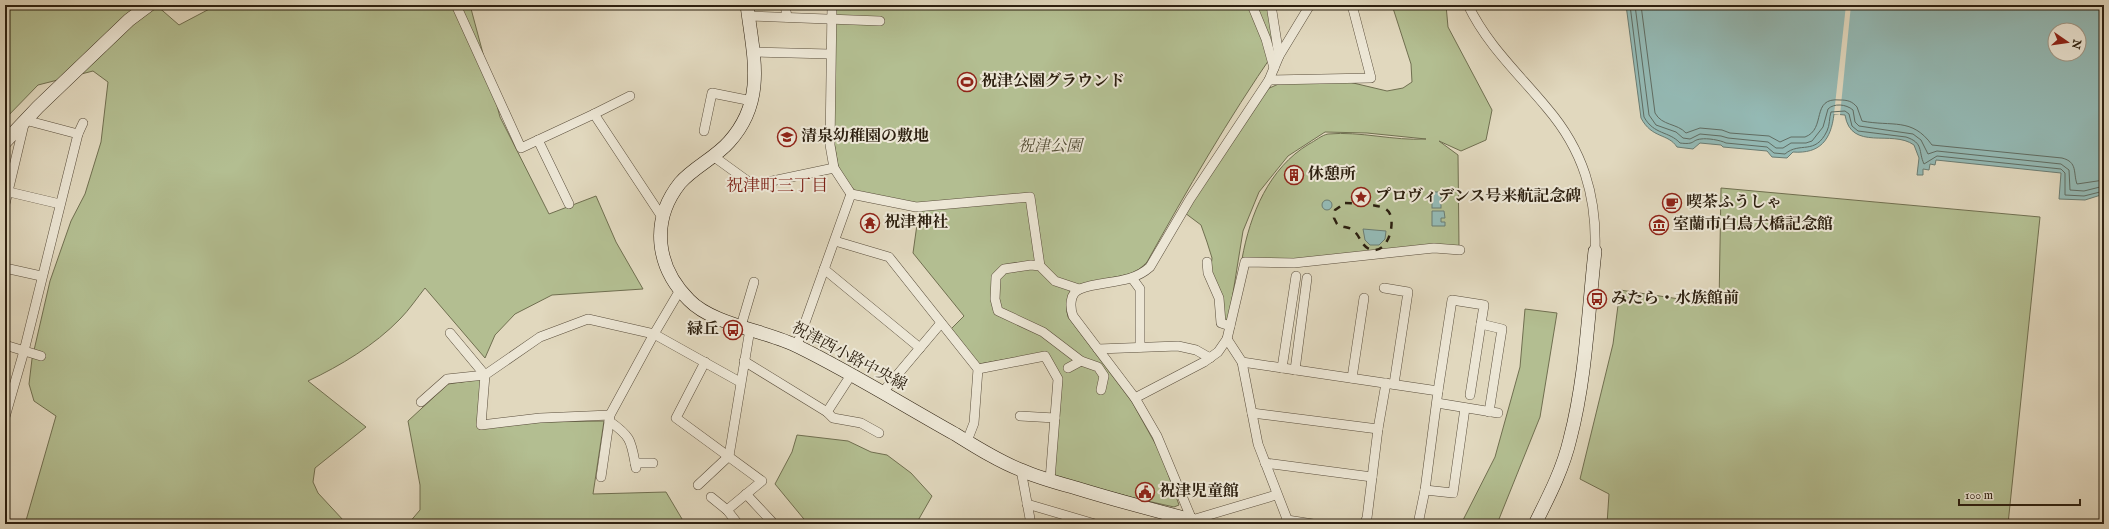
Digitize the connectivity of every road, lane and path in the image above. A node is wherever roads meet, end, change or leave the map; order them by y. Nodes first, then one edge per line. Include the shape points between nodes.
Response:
1 (149, 5) edge
2 (456, 5) edge
3 (785, 5) edge
4 (832, 5) edge
5 (1252, 5) edge
6 (1271, 5) edge
7 (1310, 5) edge
8 (1352, 5) edge
9 (1468, 5) edge
10 (748, 10) edge
11 (787, 17) junction
12 (831, 18) junction
13 (880, 21) dead end
14 (753, 52) junction
15 (830, 54) junction
16 (1278, 56) junction
17 (1274, 68) junction
18 (1269, 80) junction
19 (630, 96) dead end
20 (752, 101) junction
21 (594, 114) junction
22 (25, 120) junction
23 (83, 123) dead end
24 (704, 131) dead end
25 (78, 134) junction
26 (538, 140) junction
27 (5, 142) edge
28 (713, 156) junction
29 (834, 168) junction
30 (7, 192) edge
31 (851, 194) junction
32 (5, 204) edge
33 (60, 204) junction
34 (569, 204) dead end
35 (662, 217) junction
36 (835, 241) junction
37 (1460, 250) dead end
38 (1595, 251) joint
39 (1207, 262) dead end
40 (1040, 266) junction
41 (5, 268) edge
42 (824, 269) junction
43 (41, 276) junction
44 (1296, 276) dead end
45 (1132, 278) junction
46 (1307, 278) dead end
47 (754, 282) dead end
48 (1384, 288) dead end
49 (1079, 289) junction
50 (680, 290) junction
51 (1364, 298) dead end
52 (941, 323) junction
53 (1481, 324) junction
54 (1230, 326) junction
55 (746, 327) junction
56 (450, 333) dead end
57 (654, 334) junction
58 (1227, 339) junction
59 (5, 345) edge
60 (797, 345) junction
61 (1140, 347) junction
62 (920, 348) junction
63 (1098, 349) junction
64 (24, 351) junction
65 (41, 356) dead end
66 (1210, 358) junction
67 (744, 361) junction
68 (705, 362) junction
69 (1081, 362) junction
70 (1242, 362) junction
71 (1068, 368) dead end
72 (1282, 368) junction
73 (978, 369) junction
74 (1295, 370) junction
75 (485, 375) junction
76 (851, 375) junction
77 (1352, 378) junction
78 (740, 382) junction
79 (1390, 384) junction
80 (1101, 390) dead end
81 (1438, 391) junction
82 (882, 393) junction
83 (1470, 395) dead end
84 (1135, 398) junction
85 (421, 402) dead end
86 (1437, 403) junction
87 (1465, 408) junction
88 (827, 412) junction
89 (1252, 412) junction
90 (1020, 416) dead end
91 (5, 417) edge
92 (610, 418) junction
93 (1056, 418) junction
94 (1378, 428) junction
95 (879, 433) dead end
96 (967, 441) junction
97 (729, 456) junction
98 (653, 463) dead end
99 (1265, 463) junction
100 (1020, 470) junction
101 (601, 477) dead end
102 (1372, 477) junction
103 (1050, 480) junction
104 (698, 485) dead end
105 (1425, 490) junction
106 (746, 494) junction
107 (1276, 495) junction
108 (711, 497) dead end
109 (1027, 504) junction
110 (728, 510) junction
111 (1193, 522) edge
112 (1288, 522) edge
113 (738, 524) edge
114 (774, 524) edge
115 (1031, 524) edge
116 (1095, 524) edge
117 (1313, 524) edge
118 (1364, 524) edge
119 (1418, 524) edge
120 (1535, 524) edge

1 - 22 main road via 129,20
2 - 26 street via 521,148
3 - 11 street
4 - 12 street
5 - 17 street via 1266,39
6 - 16 street
7 - 16 street
8 - 18 street via 1371,78
9 - 38 street via 1500,56 1562,127 1581,161 1592,200 1596,233
10 - 11 street
10 - 14 main road, 祝津西小路中央線
11 - 12 street
12 - 13 street
12 - 15 street
14 - 15 street
14 - 20 main road, 祝津西小路中央線 via 755,71
15 - 29 street via 830,145
16 - 17 street
17 - 18 street
18 - 45 street via 1190,199 1150,267 1141,275
19 - 21 street
20 - 24 street via 712,93
20 - 28 main road, 祝津西小路中央線 via 743,124 729,142
21 - 26 street
21 - 35 street
22 - 25 street
22 - 27 main road
22 - 30 street
23 - 25 street
25 - 33 street
26 - 34 street
28 - 29 street via 753,185
28 - 35 main road, 祝津西小路中央線 via 674,190
29 - 31 street
30 - 32 street
30 - 33 street
31 - 36 street
31 - 40 street via 916,207 1030,197
33 - 43 street
35 - 50 main road, 祝津西小路中央線 via 660,241 663,256 671,279
36 - 42 street
36 - 52 street via 889,257
37 - 54 street via 1434,248 1294,263 1245,262
38 - 120 main road via 1578,406 1559,474
39 - 54 street via 1208,273 1219,298 1221,323
40 - 49 street via 1055,281
40 - 69 street via 1004,269 996,277 995,299 998,311 1043,332
41 - 43 street
42 - 60 street
42 - 62 street
43 - 64 street
44 - 72 street
45 - 49 street
45 - 61 street via 1140,289
46 - 74 street
47 - 55 street
48 - 79 street via 1408,292
49 - 63 street via 1074,294 1071,310
50 - 55 main road, 祝津西小路中央線 via 698,308
50 - 57 street
51 - 77 street
52 - 62 street
52 - 73 street
53 - 81 street via 1484,304 1452,300
53 - 83 street
53 - 87 street via 1502,329 1493,412
54 - 58 street
55 - 60 main road, 祝津西小路中央線
55 - 67 street
56 - 75 street
57 - 68 street
57 - 75 street via 588,319 540,337
57 - 92 street
58 - 66 street
58 - 70 street
59 - 64 street
60 - 76 main road, 祝津西小路中央線
61 - 63 street
61 - 66 street via 1178,346 1196,350
62 - 82 street
63 - 84 street
64 - 65 street
64 - 91 street
66 - 84 street
67 - 78 street
67 - 88 street
68 - 78 street
68 - 97 street via 676,418
69 - 71 street
69 - 80 street via 1098,367 1101,371 1104,376
70 - 72 street
70 - 89 street
72 - 74 street
73 - 93 street via 1045,356 1058,379
73 - 96 street via 974,423
74 - 77 street
75 - 85 street via 448,379
75 - 92 street via 481,425 540,418
76 - 82 main road, 祝津西小路中央線
76 - 88 street
77 - 79 street
78 - 97 street
79 - 81 street
79 - 94 street
81 - 86 street
82 - 96 main road, 祝津西小路中央線
84 - 111 street via 1157,436
86 - 87 street
86 - 105 street
87 - 105 street via 1453,493
88 - 95 street via 832,418 861,423
89 - 94 street
89 - 99 street via 1258,444
90 - 93 street
92 - 98 street via 630,439 636,465
92 - 101 street
93 - 103 street
94 - 102 street
96 - 100 main road, 祝津西小路中央線
97 - 104 street
97 - 106 street via 762,480
99 - 102 street
99 - 107 street
100 - 103 main road, 祝津西小路中央線
100 - 109 street
102 - 118 street
103 - 111 main road, 祝津西小路中央線
105 - 119 street
106 - 110 street
106 - 114 street
107 - 111 street
107 - 112 street
108 - 110 street
109 - 115 street
109 - 116 street
110 - 113 street
112 - 117 street

